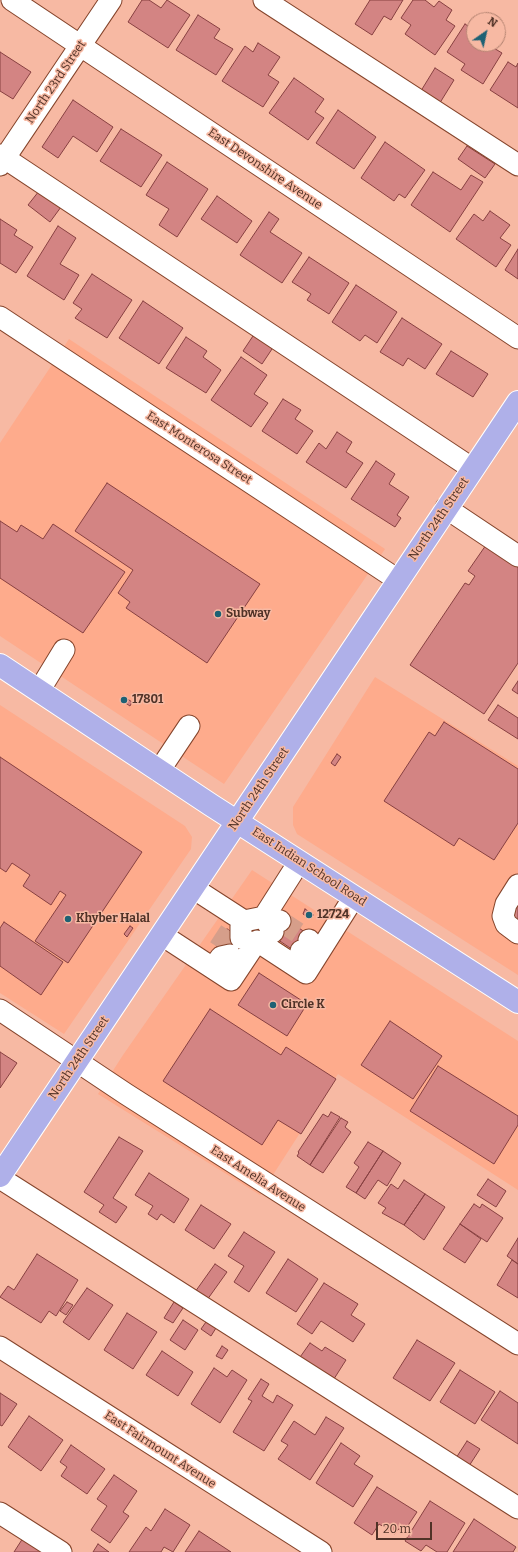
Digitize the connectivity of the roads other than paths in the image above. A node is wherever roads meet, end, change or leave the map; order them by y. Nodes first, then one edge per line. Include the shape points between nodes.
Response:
1 (12, 0) edge
2 (112, 0) edge
3 (264, 0) edge
4 (81, 46) junction
5 (1, 159) edge
6 (518, 165) edge
7 (0, 317) edge
8 (518, 338) edge
9 (518, 402) edge
10 (473, 469) junction
11 (446, 508) junction
12 (518, 556) edge
13 (398, 580) junction
14 (64, 650) dead end
15 (0, 665) edge
16 (38, 691) junction
17 (189, 726) dead end
18 (159, 771) junction
19 (237, 822) junction
20 (299, 862) junction
21 (518, 885) edge
22 (193, 888) junction
23 (354, 897) junction
24 (518, 933) edge
25 (162, 935) junction
26 (518, 1002) edge
27 (0, 1010) edge
28 (77, 1061) junction
29 (0, 1177) edge
30 (518, 1344) edge
31 (0, 1347) edge
32 (518, 1508) edge
33 (0, 1513) edge
34 (60, 1552) edge
35 (321, 1552) edge

1 - 4 street, East Devonshire Avenue
2 - 4 street, North 23rd Street
3 - 6 street
4 - 5 street, North 23rd Street
4 - 8 street, East Devonshire Avenue
5 - 10 street
7 - 13 street, East Monterosa Street
9 - 10 main road, North 24th Street
10 - 11 main road, North 24th Street
11 - 12 street
11 - 13 main road, North 24th Street
13 - 19 main road, North 24th Street
14 - 16 street
15 - 16 main road, East Indian School Road
16 - 18 main road, East Indian School Road
17 - 18 street
18 - 19 main road, East Indian School Road
19 - 20 main road, East Indian School Road
19 - 22 main road, North 24th Street
20 - 22 street via 253,926
20 - 23 main road, East Indian School Road
21 - 24 street via 506,904 503,916 506,924
22 - 25 main road, North 24th Street
23 - 25 street via 309,948 306,973 257,941 231,980 221,957
23 - 26 main road, East Indian School Road
25 - 28 main road, North 24th Street
27 - 28 street, East Amelia Avenue
28 - 29 main road, North 24th Street
28 - 30 street, East Amelia Avenue
29 - 32 street
31 - 35 street, East Fairmount Avenue
33 - 34 street

